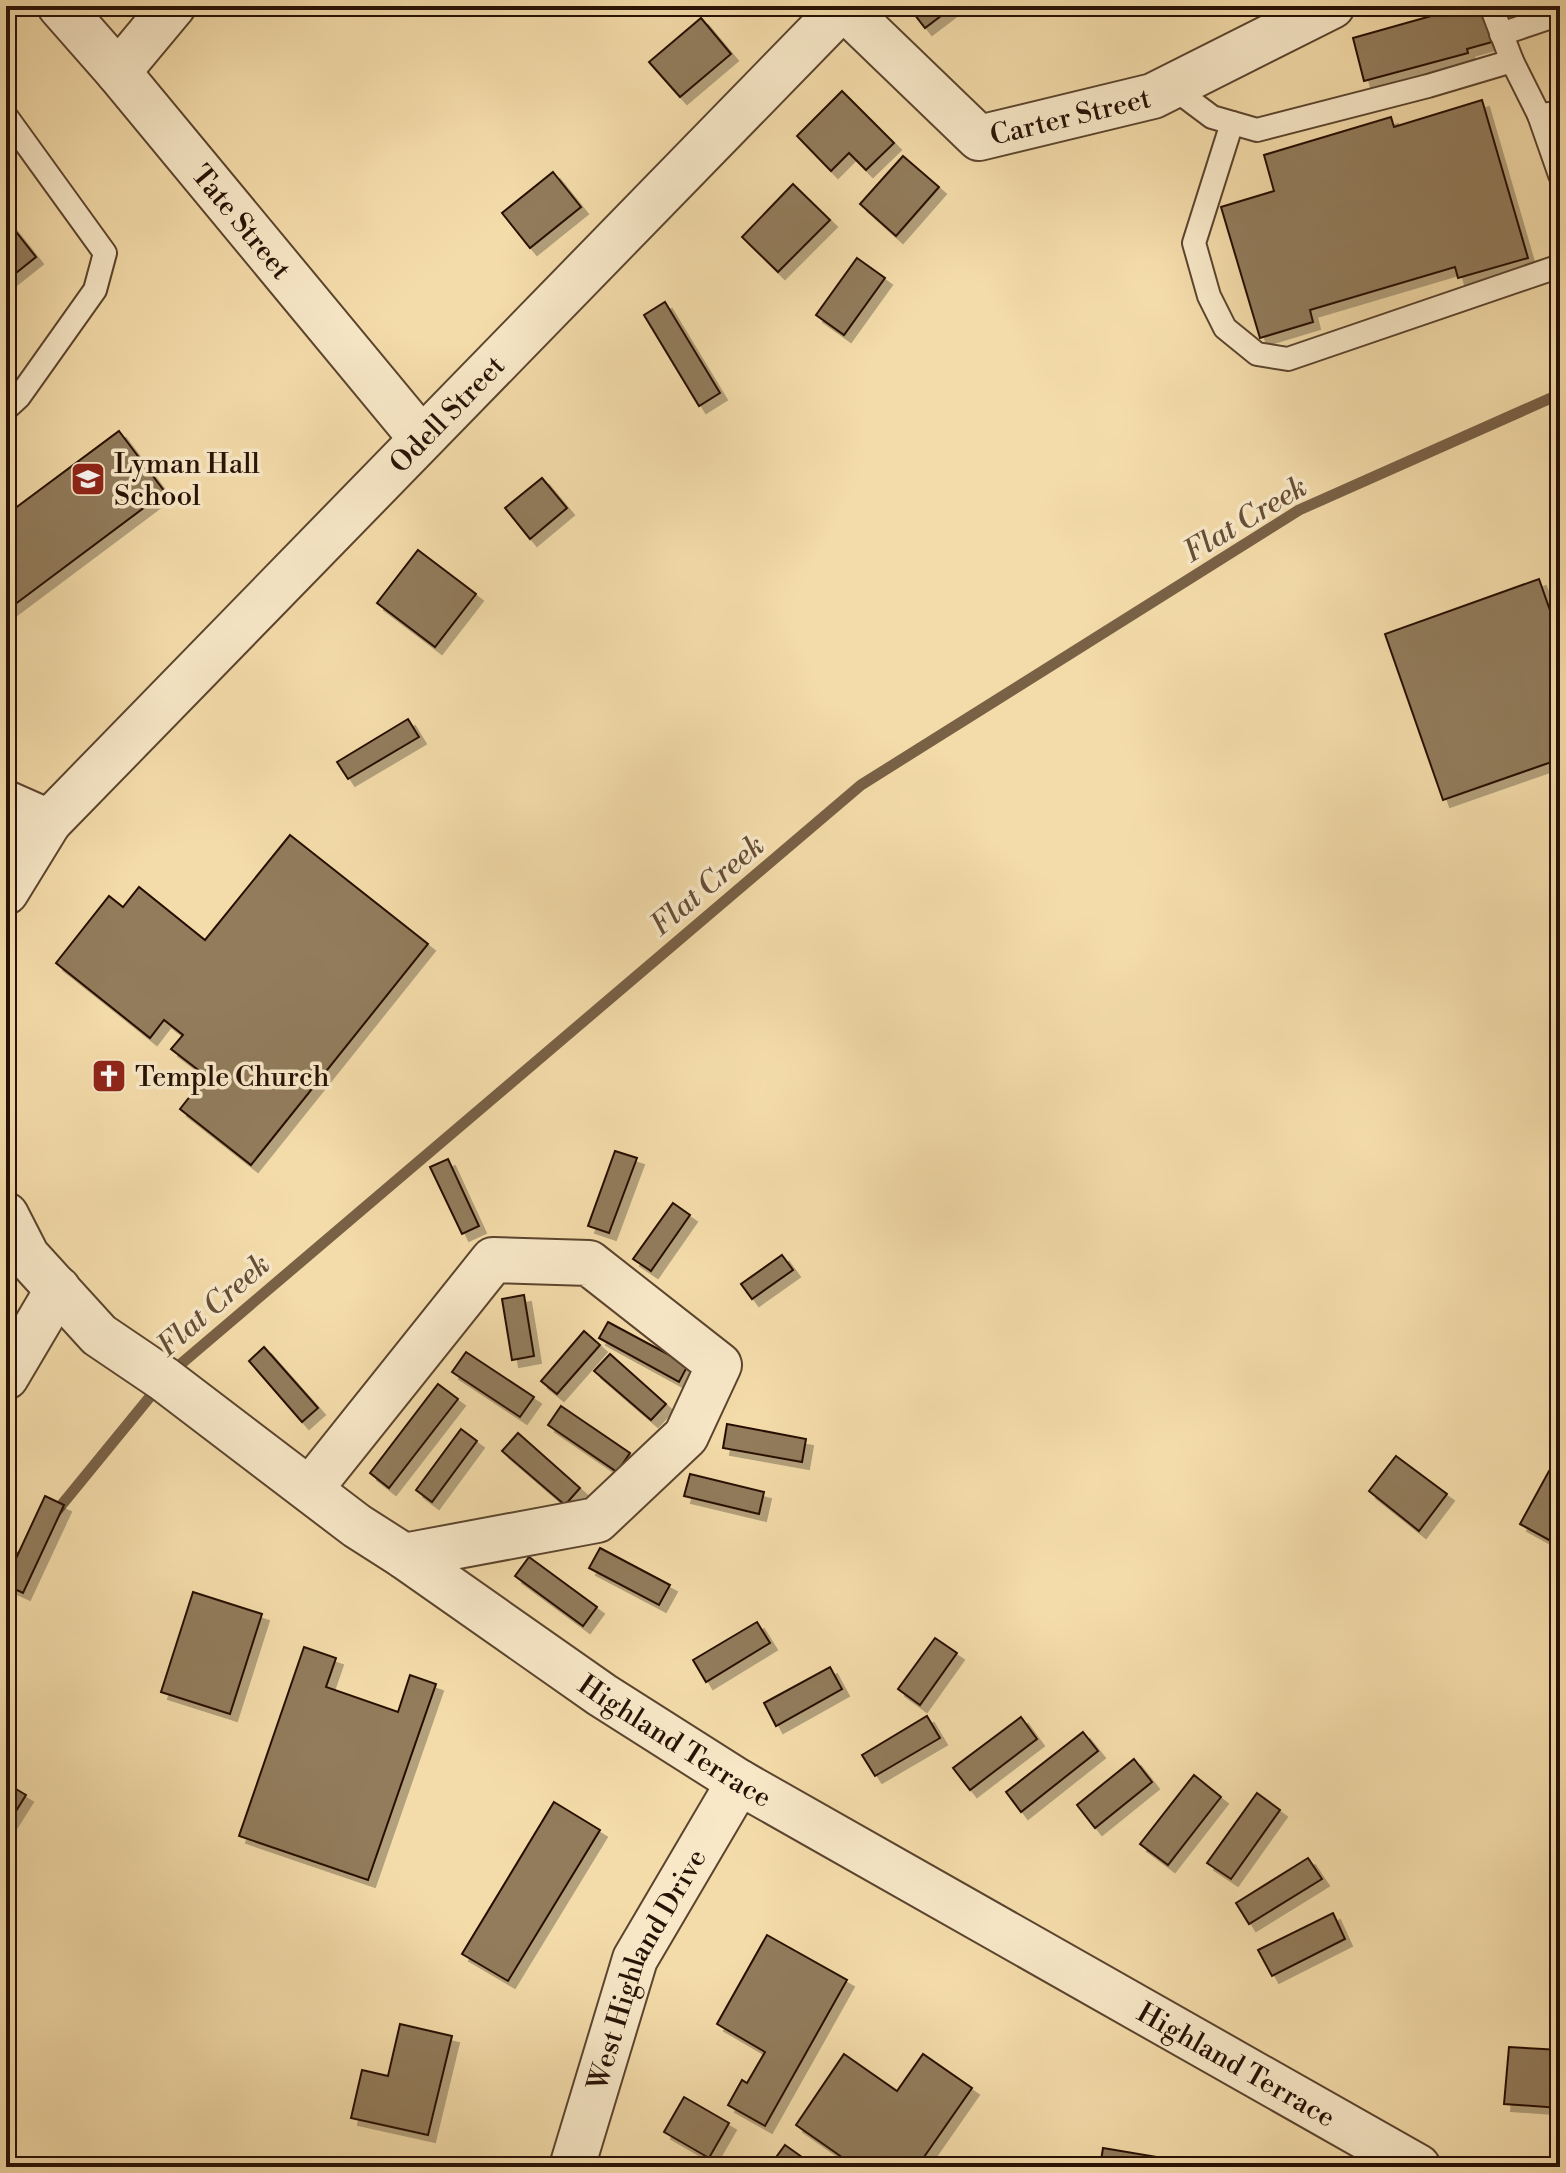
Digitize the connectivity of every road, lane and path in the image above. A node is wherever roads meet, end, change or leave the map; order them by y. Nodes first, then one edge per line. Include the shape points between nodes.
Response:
1 (60, 6) edge
2 (173, 6) edge
3 (843, 6) edge
4 (1332, 6) edge
5 (1491, 6) edge
6 (1560, 14) edge
7 (1501, 34) junction
8 (1512, 61) junction
9 (118, 72) junction
10 (1172, 87) junction
11 (1549, 114) edge
12 (6, 116) edge
13 (1232, 123) junction
14 (1560, 175) edge
15 (1560, 266) edge
16 (6, 409) edge
17 (421, 438) junction
18 (6, 803) edge
19 (49, 822) junction
20 (6, 892) edge
21 (6, 1215) edge
22 (58, 1289) junction
23 (6, 1377) edge
24 (310, 1489) junction
25 (404, 1556) junction
26 (739, 1782) junction
27 (572, 2167) edge
28 (1418, 2167) edge

1 - 9 street, Tate Street
2 - 9 street
3 - 10 street, Carter Street via 979,138
3 - 17 street, Odell Street
4 - 10 street, Carter Street
5 - 7 lane
6 - 7 lane
7 - 8 lane
8 - 11 lane
8 - 13 lane via 1257,130
9 - 17 street, Tate Street
10 - 13 lane via 1212,117
11 - 14 lane
12 - 16 lane via 105,253 95,290
13 - 15 lane via 1194,243 1209,296 1225,328 1257,354 1288,359
17 - 19 street, Odell Street
18 - 19 street
19 - 20 street
21 - 22 street, Highland Terrace via 27,1256
22 - 23 street
22 - 24 street, Highland Terrace via 99,1335
24 - 25 street, Highland Terrace
24 - 25 street via 493,1260 589,1263 719,1365 686,1436 597,1520
25 - 26 street, Highland Terrace via 602,1695
26 - 27 street, West Highland Drive via 635,1959
26 - 28 street, Highland Terrace

